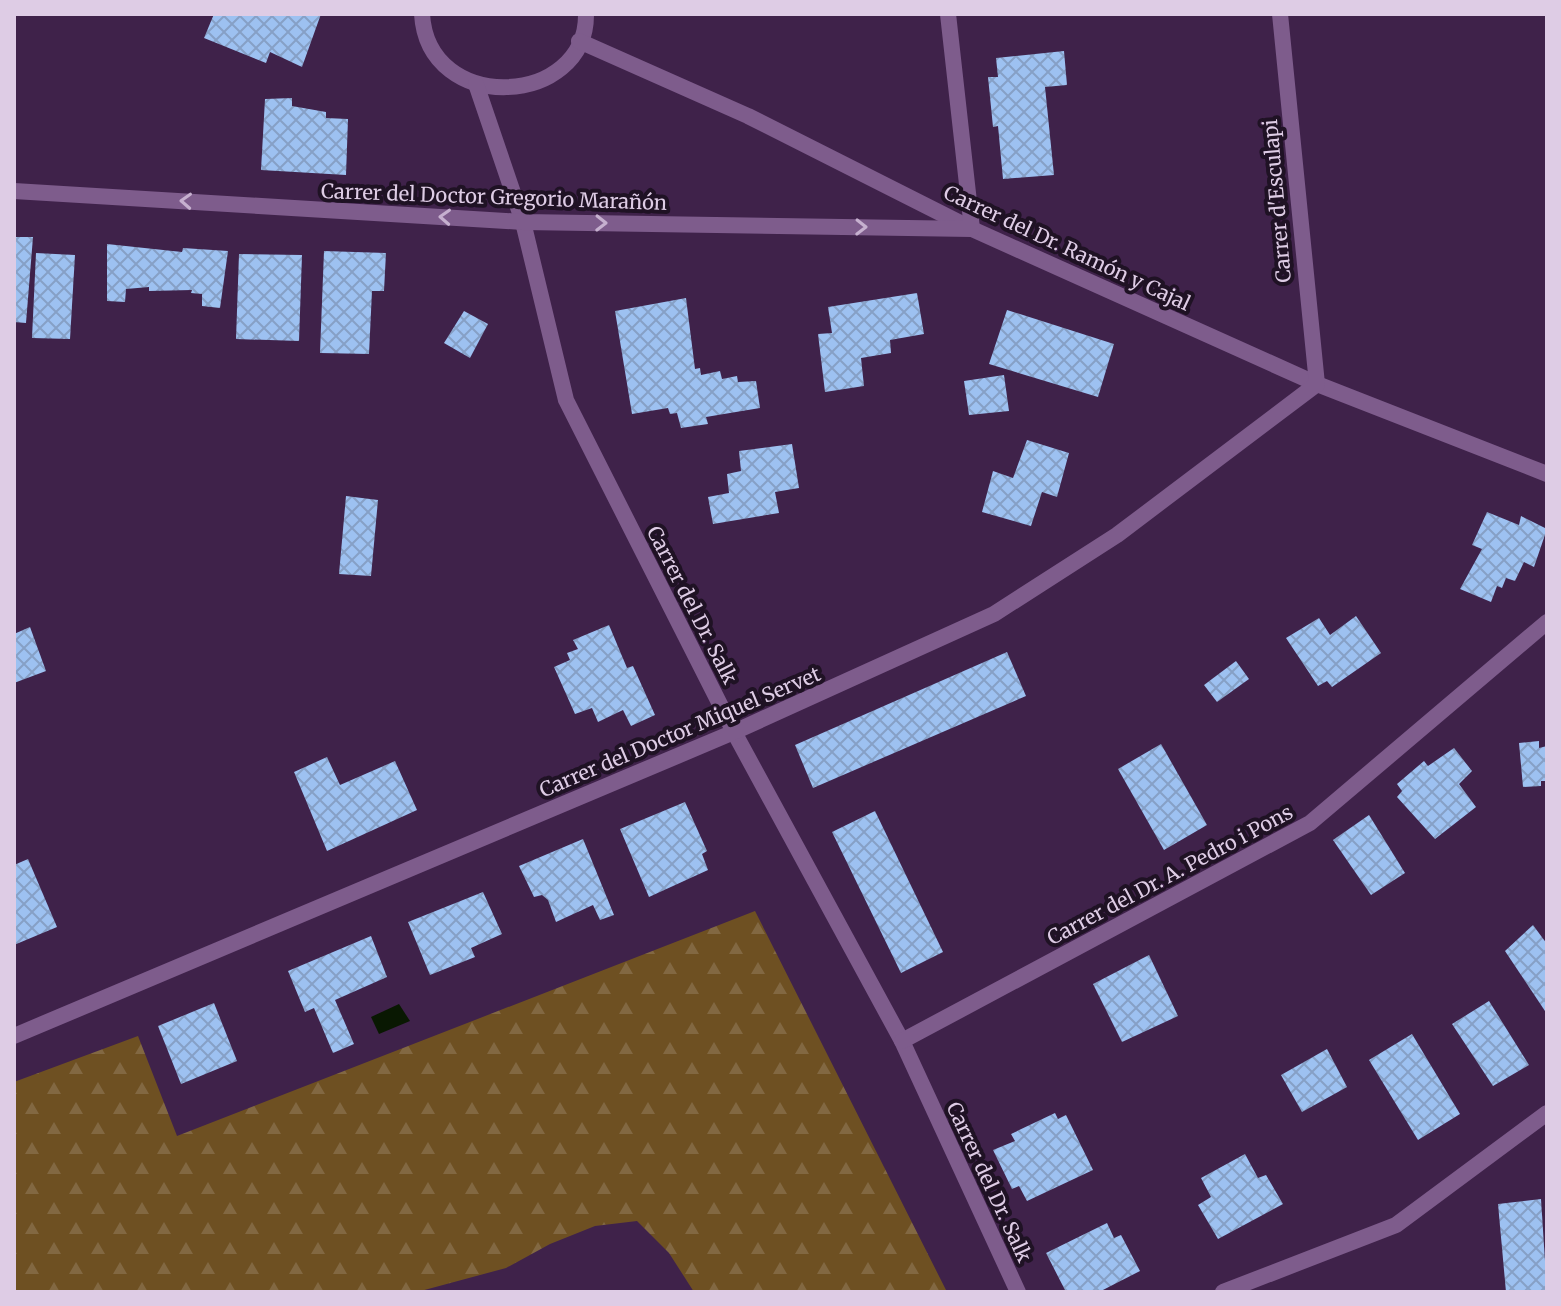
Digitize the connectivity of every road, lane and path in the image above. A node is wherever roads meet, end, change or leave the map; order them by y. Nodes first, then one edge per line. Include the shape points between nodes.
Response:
1 (422, 14) edge
2 (586, 14) edge
3 (948, 14) edge
4 (1280, 14) edge
5 (579, 41) junction
6 (476, 84) junction
7 (14, 191) edge
8 (523, 222) junction
9 (972, 229) junction
10 (1317, 384) junction
11 (1547, 474) edge
12 (1547, 622) edge
13 (734, 732) junction
14 (14, 1036) edge
15 (902, 1041) junction
16 (1547, 1113) edge
17 (1018, 1292) edge
18 (1223, 1292) edge

1 - 6 street via 434,52
2 - 5 street
3 - 9 street
4 - 10 street, Carrer d'Esculapi
5 - 6 street via 558,69 533,84 505,90
5 - 9 street, Carrer del Dr. Ramón y Cajal via 748,116
6 - 8 street, Carrer del Dr. Salk
8 -> 7 street, Carrer del Doctor Gregorio Marañón
8 -> 9 street, Carrer del Doctor Gregorio Marañón
8 - 13 street, Carrer del Dr. Salk via 566,400
9 - 10 street, Carrer del Dr. Ramón y Cajal
10 - 11 street, Carrer del Dr. Ramón y Cajal
10 - 13 street, Carrer del Doctor Miquel Servet via 1117,535 994,614
12 - 15 street, Carrer del Dr. A. Pedro i Pons via 1310,823
13 - 14 street, Carrer del Doctor Miquel Servet
13 - 15 street, Carrer del Dr. Salk
15 - 17 street, Carrer del Dr. Salk
16 - 18 street via 1396,1225

